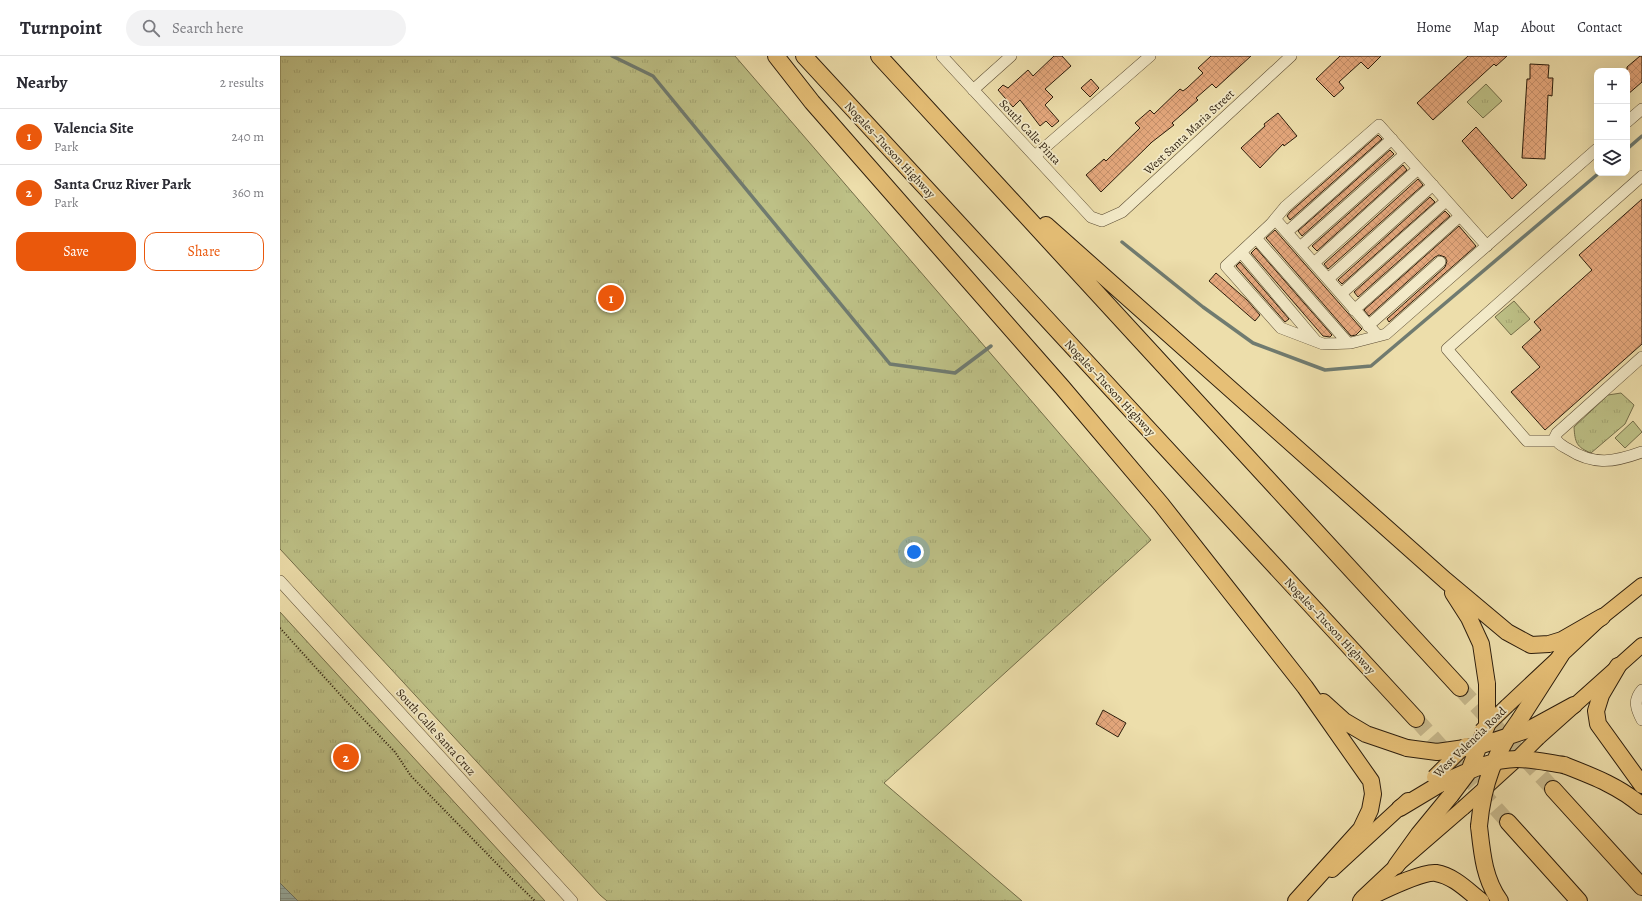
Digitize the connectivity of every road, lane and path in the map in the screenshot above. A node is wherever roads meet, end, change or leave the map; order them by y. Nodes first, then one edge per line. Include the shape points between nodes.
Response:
1 (776, 56) edge
2 (804, 56) edge
3 (879, 56) edge
4 (942, 56) edge
5 (1011, 56) edge
6 (1150, 56) edge
7 (1291, 56) edge
8 (973, 90) junction
9 (1642, 109) edge
10 (1630, 119) edge
11 (1392, 139) junction
12 (1594, 152) edge
13 (1405, 154) junction
14 (1035, 156) junction
15 (976, 162) junction
16 (1418, 169) junction
17 (1642, 176) edge
18 (1433, 185) junction
19 (1446, 200) junction
20 (1460, 216) junction
21 (1275, 219) junction
22 (1102, 221) joint
23 (1287, 232) junction
24 (1256, 238) junction
25 (1487, 246) junction
26 (1300, 247) junction
27 (1241, 252) junction
28 (1440, 262) dead end
29 (1314, 263) junction
30 (1328, 279) junction
31 (1341, 294) junction
32 (1354, 310) junction
33 (1368, 326) junction
34 (1378, 336) junction
35 (1316, 341) junction
36 (1348, 343) junction
37 (1642, 357) edge
38 (1556, 441) junction
39 (1642, 452) edge
40 (1445, 580) junction
41 (280, 581) edge
42 (1642, 585) edge
43 (1602, 617) junction
44 (280, 628) edge
45 (1642, 644) edge
46 (1562, 655) junction
47 (1618, 666) junction
48 (1305, 687) junction
49 (1460, 688) tunnel mouth
50 (1642, 690) edge
51 (1574, 705) joint
52 (1416, 719) tunnel mouth
53 (1642, 720) edge
54 (1487, 725) junction
55 (1530, 729) junction
56 (1506, 737) junction
57 (1479, 746) junction
58 (1463, 749) junction
59 (1517, 759) junction
60 (1493, 763) junction
61 (1469, 771) junction
62 (1437, 781) junction
63 (1642, 785) edge
64 (1484, 789) junction
65 (1553, 789) tunnel mouth
66 (1642, 806) edge
67 (1400, 808) joint
68 (1508, 822) tunnel mouth
69 (1396, 866) junction
70 (1642, 886) edge
71 (535, 901) edge
72 (572, 901) edge
73 (1297, 901) edge
74 (1360, 901) edge
75 (1481, 901) edge
76 (1500, 901) edge
77 (1579, 901) edge

1 - 48 highway via 812,102 1151,492
2 - 52 highway, Nogales–Tucson Highway
3 - 15 highway
4 - 8 street, South Calle Pinta
5 - 8 street
6 - 14 street
7 - 22 street, West Santa Maria Street via 1122,212
8 - 14 street, South Calle Pinta
9 - 10 street
11 - 13 street
11 - 21 street via 1379,125 1285,207
11 - 23 street
12 - 25 street
13 - 16 street
13 - 26 street
14 - 22 street, South Calle Pinta via 1091,216
15 - 40 highway
15 - 49 highway
16 - 18 street
16 - 29 street
17 - 38 street via 1447,349 1527,441
18 - 19 street
18 - 30 street
19 - 20 street
19 - 31 street
20 - 25 street
20 - 32 street
21 - 23 street
21 - 24 street
23 - 26 street
24 - 27 street
24 - 36 street
25 - 34 street via 1386,334
26 - 29 street
27 - 35 street
27 - 35 street via 1226,266 1281,328
28 - 33 street
29 - 30 street
30 - 31 street
31 - 32 street
32 - 33 street
33 - 34 street
34 - 36 street
35 - 36 street via 1323,344
37 - 38 street via 1557,433
38 - 39 street via 1576,455 1598,461 1624,459
40 - 43 highway via 1507,632 1531,645 1562,640
40 - 54 highway, bridge via 1469,618 1481,644 1487,684
41 - 72 street, South Calle Santa Cruz
42 - 43 main road, West Valencia Road
43 - 46 main road, West Valencia Road
44 - 71 path via 395,752 411,776
45 - 47 main road
46 - 54 main road, West Valencia Road, bridge
46 - 55 highway
47 - 51 main road
47 - 63 highway via 1601,695 1596,711 1598,724
48 - 58 highway, bridge via 1344,721 1366,734 1407,748 1437,752
48 - 73 highway via 1371,781 1373,794 1370,810 1361,829
50 - 53 street via 1637,695 1636,706
51 - 55 highway
54 - 57 highway, bridge
54 - 58 main road, West Valencia Road, bridge
55 - 56 highway, bridge
55 - 59 main road, bridge
56 - 57 highway, bridge
56 - 60 highway, bridge
57 - 58 highway, bridge
57 - 61 highway, bridge
58 - 62 main road, West Valencia Road, bridge
59 - 60 highway, bridge
59 - 64 main road, bridge
59 - 66 highway, bridge via 1564,765 1605,781
60 - 61 highway, bridge
60 - 64 highway, bridge
61 - 62 highway, bridge
61 - 69 highway, bridge
62 - 67 highway
64 - 69 main road, bridge
64 - 76 highway, bridge via 1479,826 1483,861 1488,879
65 - 70 highway
67 - 73 main road
68 - 77 highway
69 - 74 main road
74 - 75 highway via 1414,878 1436,873 1454,880

